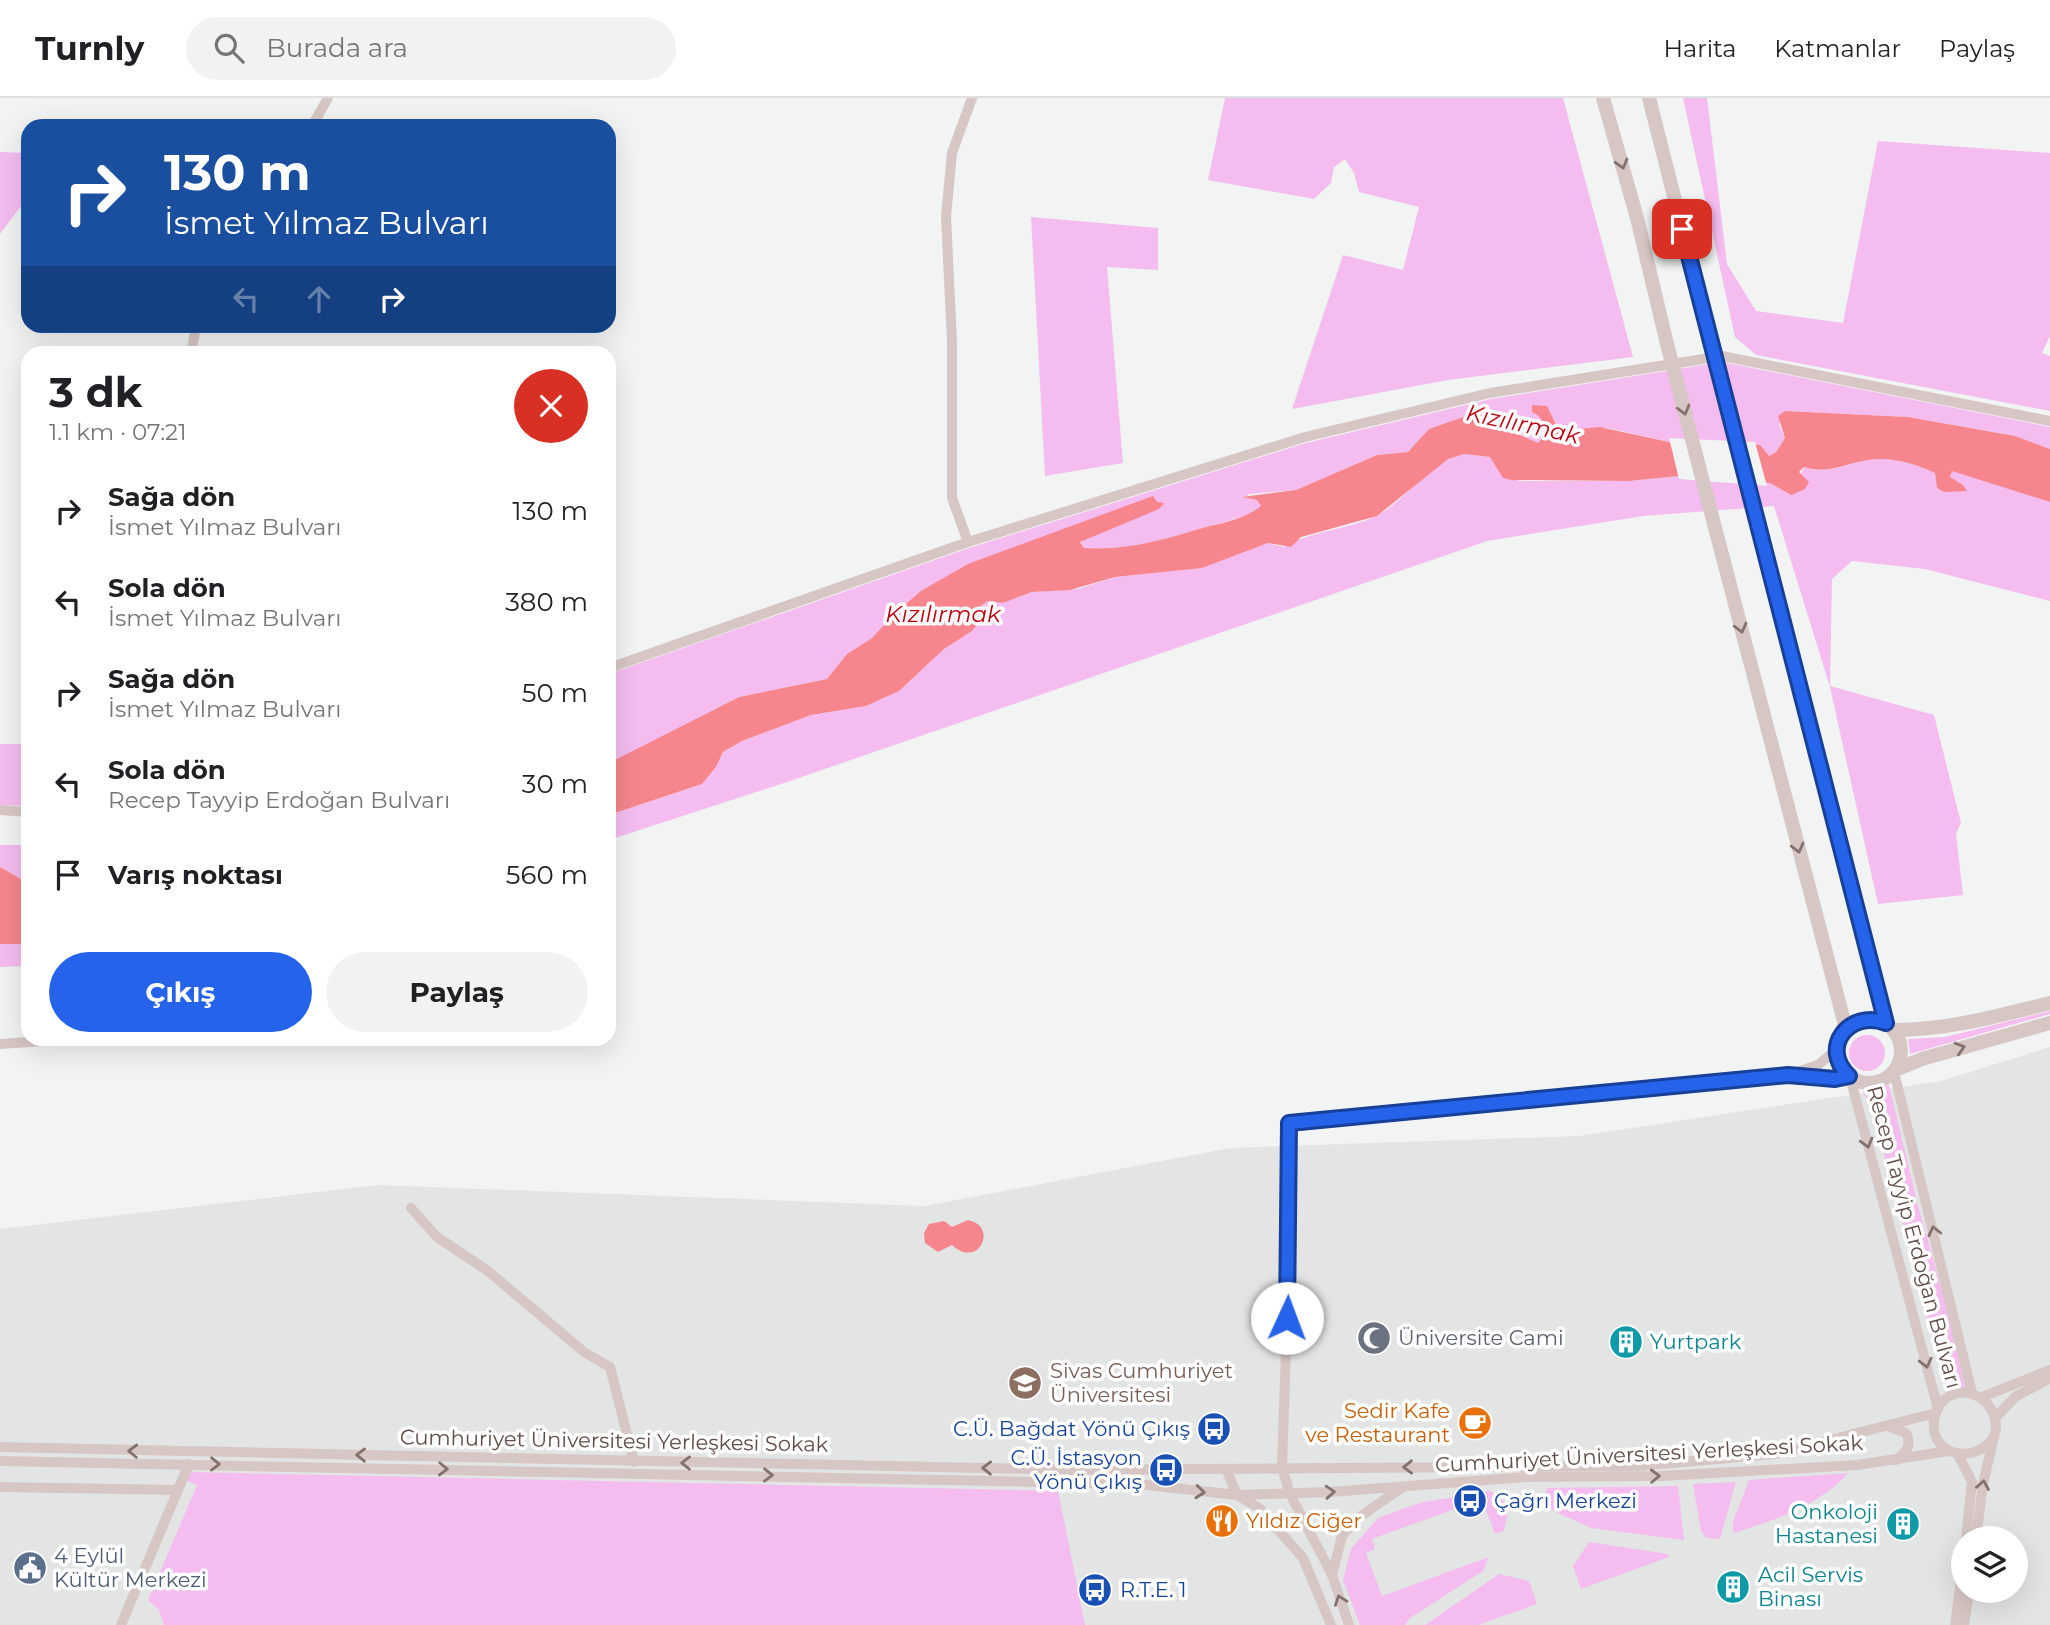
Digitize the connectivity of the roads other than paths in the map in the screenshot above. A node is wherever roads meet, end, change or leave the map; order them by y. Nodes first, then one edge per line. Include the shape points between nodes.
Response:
1 (328, 98) edge
2 (972, 98) edge
3 (1603, 98) edge
4 (1649, 98) edge
5 (316, 119) edge
6 (2050, 421) edge
7 (968, 542) junction
8 (616, 666) edge
9 (0, 810) edge
10 (21, 812) edge
11 (2050, 1003) edge
12 (2050, 1023) edge
13 (1890, 1026) junction
14 (1846, 1029) junction
15 (21, 1043) edge
16 (0, 1044) edge
17 (1837, 1049) junction
18 (1895, 1071) junction
19 (1788, 1075) junction
20 (1850, 1076) junction
21 (411, 1208) dead end
22 (2050, 1370) edge
23 (2050, 1378) edge
24 (1977, 1395) junction
25 (1937, 1411) junction
26 (1996, 1417) junction
27 (1889, 1427) junction
28 (1994, 1437) junction
29 (0, 1447) edge
30 (1953, 1452) junction
31 (0, 1461) edge
32 (634, 1462) junction
33 (1894, 1462) junction
34 (189, 1464) junction
35 (1282, 1467) junction
36 (1227, 1471) junction
37 (1405, 1485) junction
38 (0, 1487) edge
39 (178, 1490) junction
40 (1290, 1494) junction
41 (1237, 1495) junction
42 (1967, 1526) edge
43 (1978, 1526) edge
44 (1332, 1576) junction
45 (1958, 1603) edge
46 (1967, 1603) edge
47 (121, 1625) edge
48 (1331, 1625) edge
49 (1349, 1625) edge
50 (1955, 1625) edge
51 (1964, 1625) edge

1 - 5 street
2 - 7 street via 952,153 946,216 952,498
3 -> 14 street, bridge
4 - 13 street, bridge via 1766,563
6 - 7 street via 1722,356 1693,359 1490,393 1305,437
7 - 8 street
9 - 10 street
11 - 13 street via 1932,1030
18 -> 12 street
13 - 14 street via 1865,1019
13 - 18 street via 1902,1048
14 - 17 street
15 - 16 street
17 - 19 street via 1818,1065
17 - 20 street via 1838,1060
18 - 20 street via 1873,1083
24 -> 18 street, Recep Tayyip Erdoğan Bulvarı
19 - 20 street
19 - 35 street via 1289,1123
20 -> 25 street, Recep Tayyip Erdoğan Bulvarı
21 - 32 street via 437,1237 488,1271 584,1352 610,1367
22 - 24 street, Cumhuriyet Üniversitesi Yerleşkesi Sokak
23 - 26 street via 2015,1397
24 - 25 street, Cumhuriyet Üniversitesi Yerleşkesi Sokak via 1952,1395
24 - 26 street via 1989,1403
25 - 27 street, Cumhuriyet Üniversitesi Yerleşkesi Sokak
25 - 30 street via 1936,1436
26 - 28 street
27 - 33 street, Cumhuriyet Üniversitesi Yerleşkesi Sokak via 1906,1433 1909,1439 1905,1454
27 -> 35 street, Cumhuriyet Üniversitesi Yerleşkesi Sokak via 1775,1454 1687,1463
28 - 30 street, Cumhuriyet Üniversitesi Yerleşkesi Sokak via 1979,1452
43 -> 28 street
32 -> 29 street, Cumhuriyet Üniversitesi Yerleşkesi Sokak
30 - 33 street, Cumhuriyet Üniversitesi Yerleşkesi Sokak
30 - 42 street via 1972,1482
31 - 34 street, Cumhuriyet Üniversitesi Yerleşkesi Sokak
36 -> 32 street, Cumhuriyet Üniversitesi Yerleşkesi Sokak
37 -> 33 street, Cumhuriyet Üniversitesi Yerleşkesi Sokak
34 - 39 street
34 -> 41 street, Cumhuriyet Üniversitesi Yerleşkesi Sokak via 1138,1484
35 - 36 street, Cumhuriyet Üniversitesi Yerleşkesi Sokak
35 - 40 street
36 - 41 street
40 -> 37 street, Cumhuriyet Üniversitesi Yerleşkesi Sokak
37 - 44 street, Cumhuriyet Üniversitesi Yerleşkesi Sokak via 1375,1503 1342,1536
38 - 39 street
39 - 47 street
40 - 41 street, Cumhuriyet Üniversitesi Yerleşkesi Sokak
40 - 44 street
41 - 48 street, Cumhuriyet Üniversitesi Yerleşkesi Sokak via 1278,1526 1303,1558
49 -> 44 street
45 - 50 street
46 - 51 street

